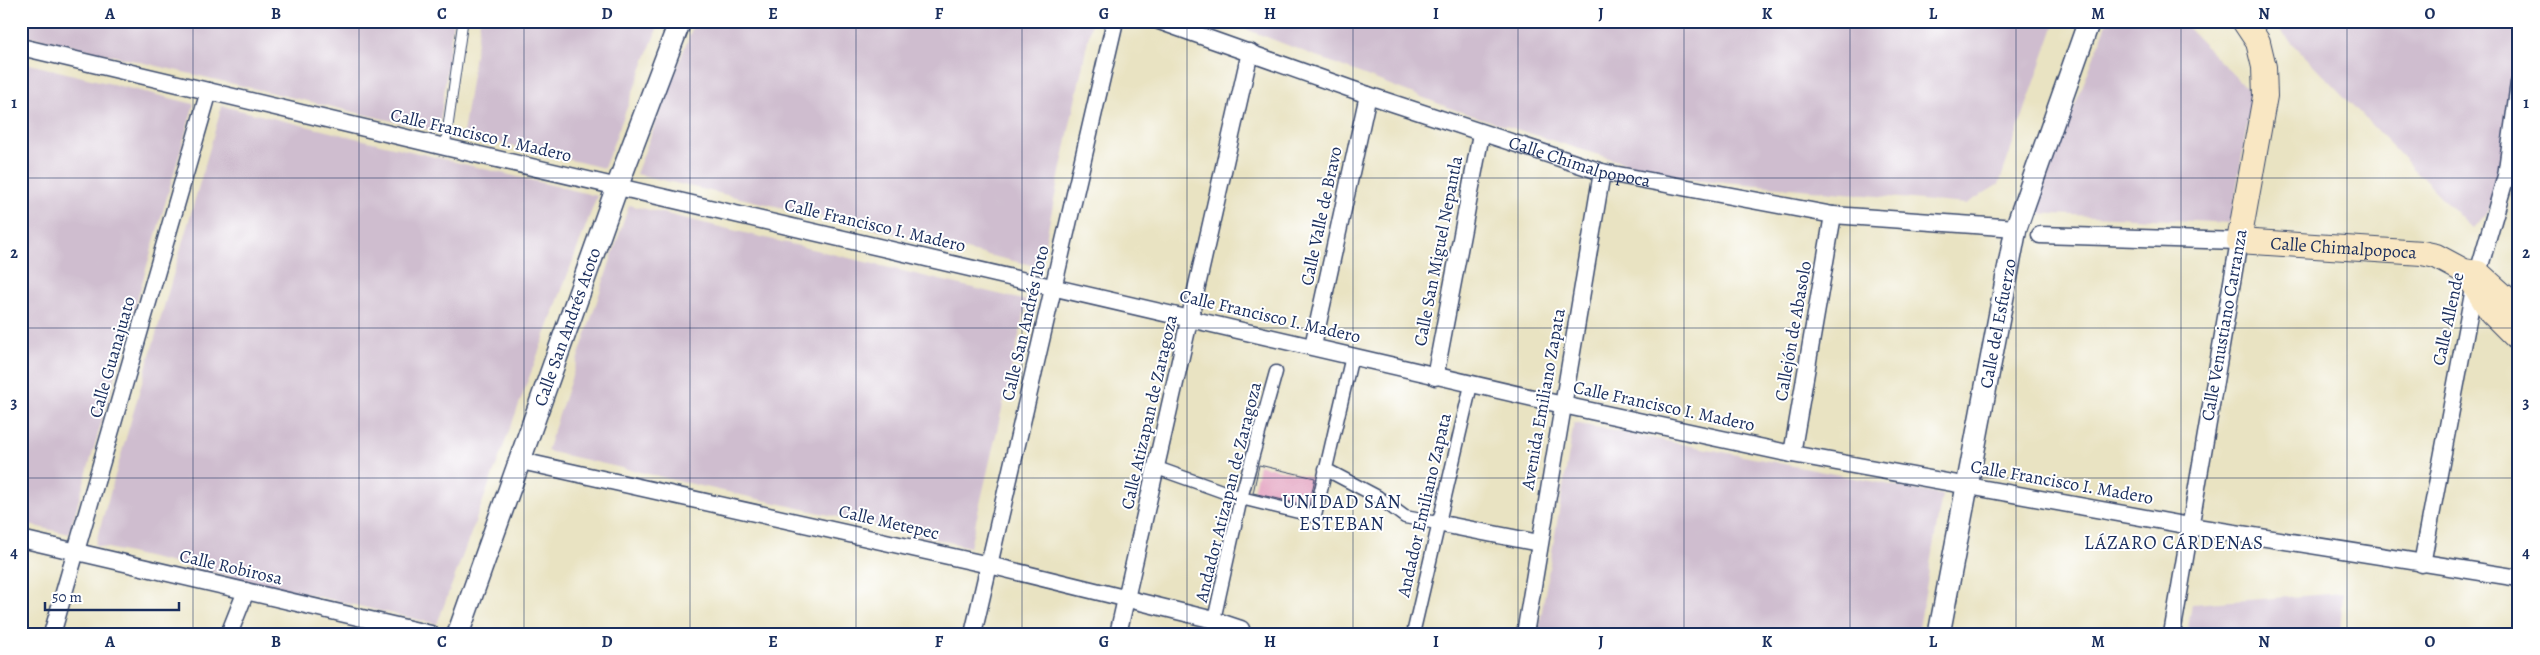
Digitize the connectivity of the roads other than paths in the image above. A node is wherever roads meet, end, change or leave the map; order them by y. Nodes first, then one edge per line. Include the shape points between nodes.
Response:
1 (463, 21) edge
2 (680, 21) edge
3 (1115, 21) edge
4 (1159, 21) edge
5 (2088, 21) edge
6 (2244, 21) edge
7 (21, 47) edge
8 (1250, 52) junction
9 (2519, 83) edge
10 (209, 91) junction
11 (1368, 95) junction
12 (1481, 134) junction
13 (445, 147) junction
14 (1602, 172) junction
15 (617, 187) junction
16 (1833, 215) junction
17 (2016, 228) junction
18 (2040, 235) dead end
19 (2239, 241) junction
20 (2472, 276) junction
21 (1054, 287) junction
22 (2519, 310) edge
23 (1191, 317) junction
24 (2519, 340) edge
25 (1313, 346) junction
26 (1352, 356) junction
27 (1276, 372) dead end
28 (1435, 377) junction
29 (1470, 385) junction
30 (1563, 405) junction
31 (1792, 454) junction
32 (521, 461) junction
33 (1157, 468) junction
34 (1325, 469) junction
35 (1968, 485) junction
36 (1241, 498) junction
37 (1437, 523) junction
38 (2190, 526) junction
39 (21, 539) edge
40 (1539, 543) junction
41 (76, 551) junction
42 (2422, 564) junction
43 (989, 565) junction
44 (2519, 578) edge
45 (246, 591) junction
46 (1126, 599) junction
47 (1214, 620) junction
48 (52, 634) edge
49 (229, 634) edge
50 (431, 634) edge
51 (458, 634) edge
52 (973, 634) edge
53 (1118, 634) edge
54 (1240, 634) edge
55 (1413, 634) edge
56 (1525, 634) edge
57 (1939, 634) edge
58 (2172, 634) edge

1 - 13 lane
2 - 15 street, Calle San Andrés Atoto
3 - 21 street, Calle San Andrés Toto
4 - 8 street, Calle Chimalpopoca
5 - 17 street, Calle del Esfuerzo
6 - 19 main road, Calle Venustiano Carranza via 2258,42 2264,67 2265,96
7 - 10 street, Calle Francisco I. Madero
8 - 11 street, Calle Chimalpopoca
8 - 23 street, Calle Atizapan de Zaragoza
9 - 20 street, Calle Allende via 2506,176
10 - 13 street, Calle Francisco I. Madero
10 - 41 street, Calle Guanajuato
11 - 12 street, Calle Chimalpopoca
11 - 25 street, Calle Valle de Bravo
12 - 14 street, Calle Chimalpopoca
12 - 28 street, Calle San Miguel Nepantla
13 - 15 street, Calle Francisco I. Madero
14 - 16 street, Calle Chimalpopoca
14 - 30 street, Avenida Emiliano Zapata
15 - 21 street, Calle Francisco I. Madero
15 - 32 street, Calle San Andrés Atoto
16 - 17 street, Calle Chimalpopoca
16 - 31 street, Callejón de Abasolo
17 - 35 street, Calle del Esfuerzo
18 - 19 street, Calle Chimalpopoca
19 - 20 main road, Calle Chimalpopoca via 2422,253 2436,256
19 - 38 street, Calle Venustiano Carranza
20 - 22 main road, Calle Chimalpopoca
20 - 24 main road via 2492,314
20 - 42 street, Calle Allende
21 - 23 street, Calle Francisco I. Madero
21 - 43 street, Calle San Andrés Toto
23 - 25 street, Calle Francisco I. Madero
23 - 33 street, Calle Atizapan de Zaragoza
25 - 26 street, Calle Francisco I. Madero
26 - 28 street, Calle Francisco I. Madero
26 - 34 street
27 - 36 street, Andador Atizapan de Zaragoza
28 - 29 street, Calle Francisco I. Madero
29 - 30 street, Calle Francisco I. Madero
29 - 37 street, Andador Emiliano Zapata
30 - 31 street, Calle Francisco I. Madero
30 - 40 street, Avenida Emiliano Zapata
31 - 35 street, Calle Francisco I. Madero
32 - 43 street, Calle Metepec
32 - 51 street, Calle San Andrés Atoto
33 - 36 street
33 - 46 street, Calle Atizapan de Zaragoza
34 - 36 street via 1315,516
34 - 37 street via 1405,517
35 - 38 street, Calle Francisco I. Madero
35 - 57 street, Calle del Esfuerzo
36 - 47 street, Andador Atizapan de Zaragoza
37 - 40 street
37 - 55 street, Andador Emiliano Zapata
38 - 42 street, Calle Francisco I. Madero
38 - 58 street, Calle Venustiano Carranza
39 - 41 street, Calle Robirosa
40 - 56 street, Avenida Emiliano Zapata
41 - 45 street, Calle Robirosa
41 - 48 street, Calle Guanajuato
42 - 44 street, Calle Francisco I. Madero
43 - 46 street, Calle Metepec
43 - 52 street, Calle San Andrés Toto
45 - 49 street
45 - 50 street, Calle Robirosa
46 - 47 street, Calle Metepec
46 - 53 street, Calle Atizapan de Zaragoza
47 - 54 street, Calle Metepec via 1241,629

